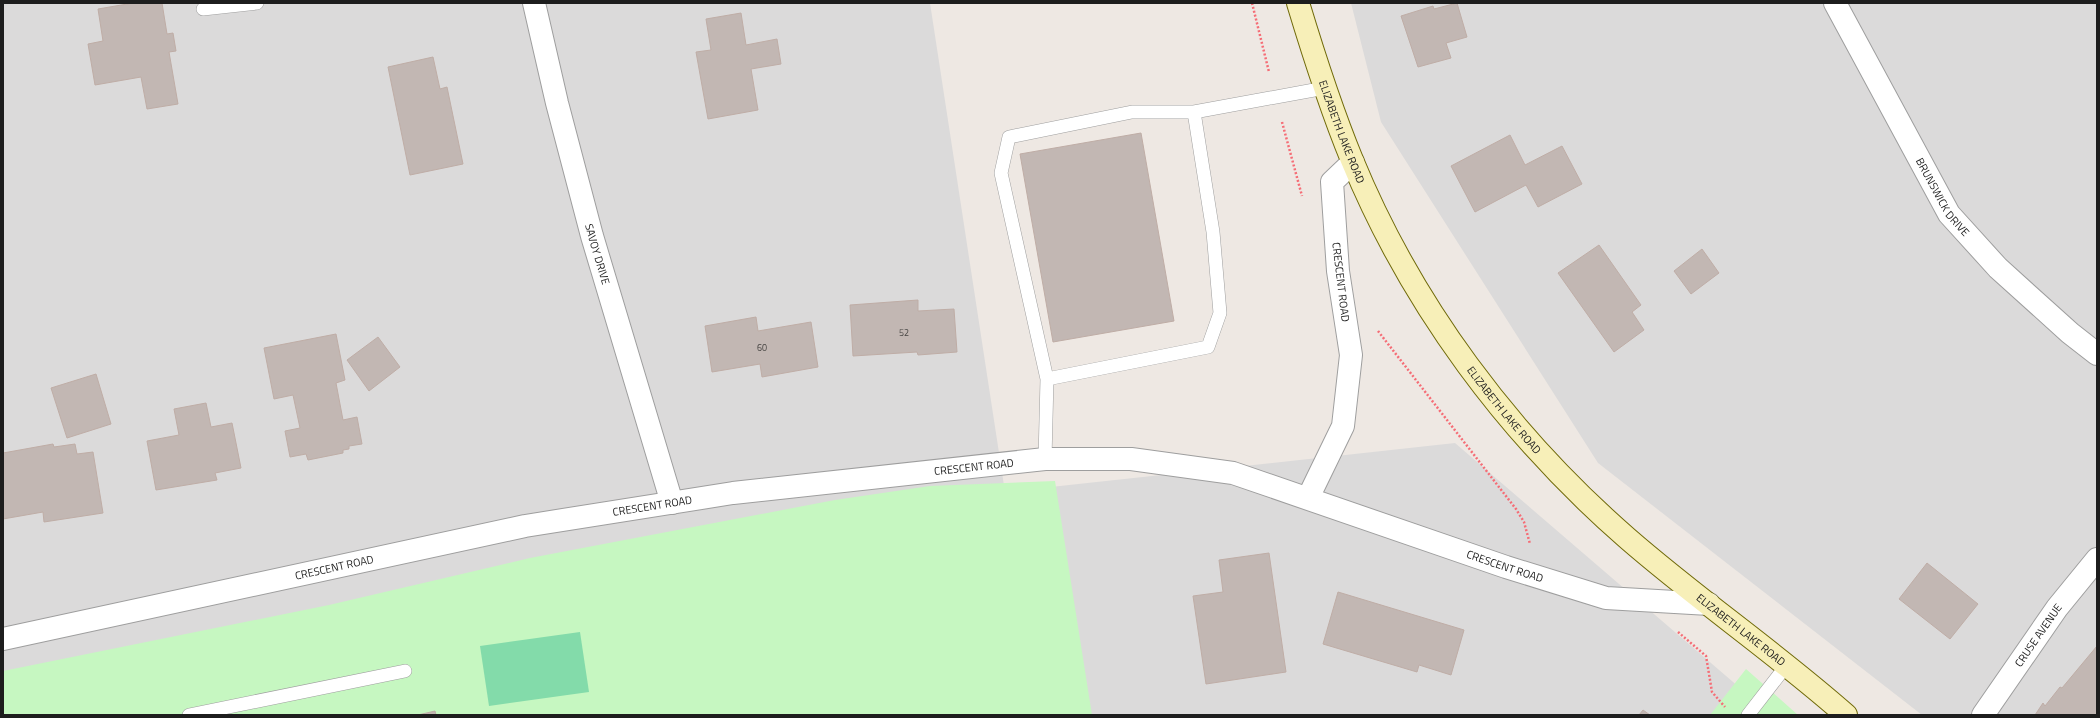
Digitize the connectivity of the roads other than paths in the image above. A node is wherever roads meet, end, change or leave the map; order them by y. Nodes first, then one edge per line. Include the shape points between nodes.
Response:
1 (257, 3) edge
2 (534, 3) edge
3 (1298, 3) edge
4 (1835, 3) edge
5 (203, 9) dead end
6 (1326, 88) junction
7 (1194, 112) junction
8 (1353, 162) junction
9 (2097, 354) edge
10 (1047, 379) junction
11 (1045, 459) junction
12 (1308, 498) junction
13 (672, 503) junction
14 (2097, 559) edge
15 (1709, 604) junction
16 (3, 638) edge
17 (1786, 666) junction
18 (405, 671) dead end
19 (189, 715) edge
20 (1748, 715) edge
21 (1846, 715) edge
22 (1983, 715) edge

1 - 5 lane
2 - 13 street, SAVOY DRIVE via 592,236
3 - 6 street, ELIZABETH LAKE ROAD
4 - 9 street, BRUNSWICK DRIVE via 1949,214 1998,268
6 - 7 lane
6 - 8 street, ELIZABETH LAKE ROAD
7 - 10 lane via 1213,232 1220,313 1208,347
7 - 10 lane via 1132,112 1009,137 1001,173
8 - 12 street, CRESCENT ROAD via 1332,182 1338,271 1351,355 1343,426
8 - 15 street, ELIZABETH LAKE ROAD via 1412,280 1488,393 1539,452 1588,501 1626,537
10 - 11 lane
11 - 12 street, CRESCENT ROAD via 1131,459 1233,473
11 - 13 street, CRESCENT ROAD via 733,493
12 - 15 street, CRESCENT ROAD via 1606,598
13 - 16 street, CRESCENT ROAD via 525,526
14 - 22 street, CRUSE AVENUE via 2057,608
15 - 17 street, ELIZABETH LAKE ROAD
17 - 20 lane
17 - 21 street, ELIZABETH LAKE ROAD
18 - 19 lane

